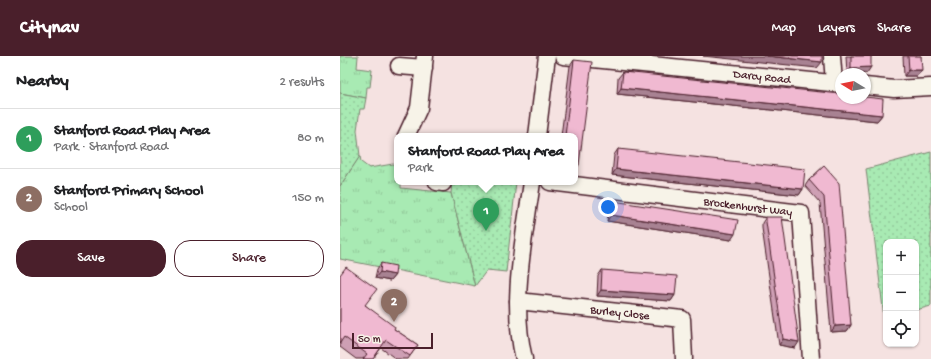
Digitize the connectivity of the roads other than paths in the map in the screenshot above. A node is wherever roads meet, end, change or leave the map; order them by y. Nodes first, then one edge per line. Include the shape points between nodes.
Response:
1 (547, 56) edge
2 (563, 56) edge
3 (832, 56) edge
4 (424, 62) edge
5 (399, 66) dead end
6 (835, 72) edge
7 (835, 83) edge
8 (871, 87) edge
9 (931, 87) edge
10 (407, 133) edge
11 (537, 133) edge
12 (532, 185) edge
13 (574, 185) edge
14 (518, 301) junction
15 (524, 359) edge
16 (684, 359) edge
17 (811, 359) edge

1 - 11 street
2 - 7 street, Darcy Road
3 - 6 street
4 - 5 street
4 - 10 street via 419,108
8 - 9 street via 894,89
12 - 14 street
13 - 17 street, Brockenhurst Way via 801,213
14 - 15 street via 519,332
14 - 16 street, Burley Close via 682,319

